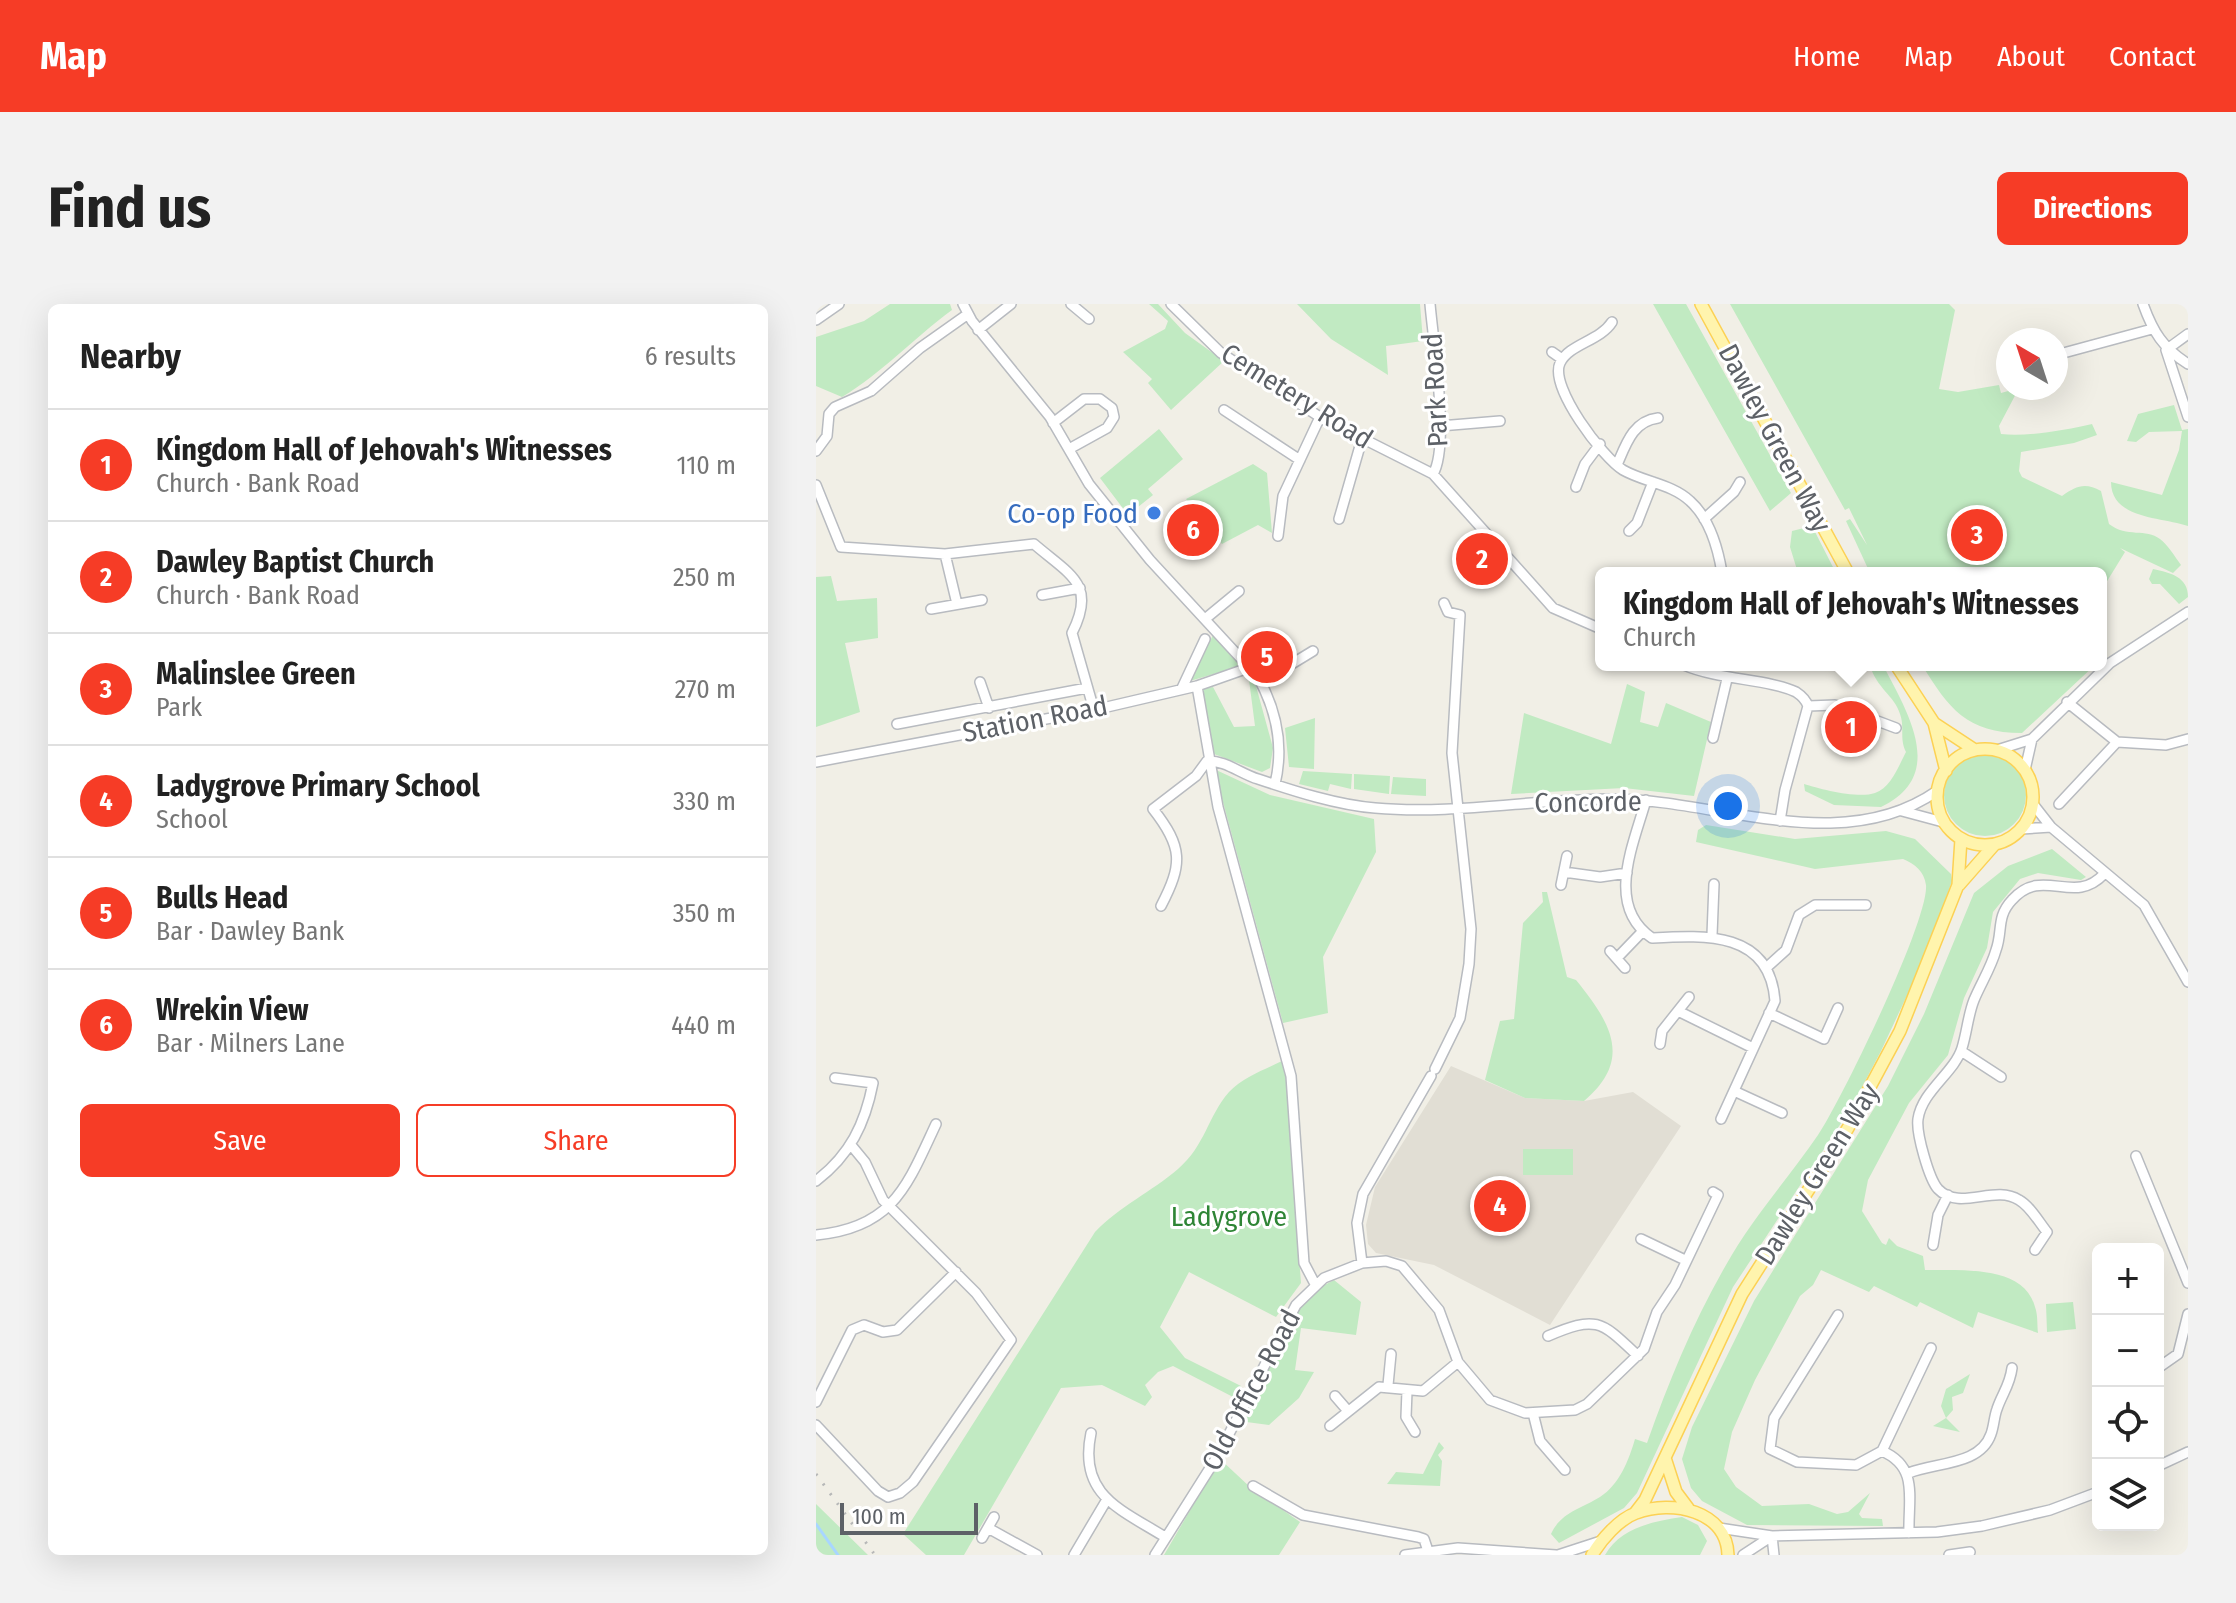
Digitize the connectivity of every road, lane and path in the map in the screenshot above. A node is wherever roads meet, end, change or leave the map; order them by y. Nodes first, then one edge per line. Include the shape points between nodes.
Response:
1 (839, 304) edge
2 (963, 304) edge
3 (1011, 304) edge
4 (1071, 304) edge
5 (1171, 304) edge
6 (1430, 304) edge
7 (1701, 304) edge
8 (2143, 304) edge
9 (968, 314) junction
10 (1089, 319) dead end
11 (816, 320) edge
12 (1612, 322) dead end
13 (2152, 329) junction
14 (978, 330) junction
15 (2188, 334) edge
16 (2166, 350) junction
17 (1552, 352) dead end
18 (2068, 352) edge
19 (1562, 359) junction
20 (2188, 364) edge
21 (1224, 410) dead end
22 (1320, 417) junction
23 (2188, 417) edge
24 (1658, 418) dead end
25 (1500, 421) dead end
26 (1053, 423) junction
27 (1440, 426) junction
28 (1362, 439) junction
29 (1600, 444) junction
30 (1069, 449) junction
31 (816, 451) edge
32 (1300, 460) junction
33 (1617, 465) junction
34 (1433, 474) junction
35 (1653, 482) junction
36 (1740, 482) dead end
37 (816, 485) edge
38 (1576, 487) dead end
39 (1339, 519) dead end
40 (1704, 519) junction
41 (1629, 531) dead end
42 (1278, 536) dead end
43 (945, 554) junction
44 (1721, 567) edge
45 (1845, 567) edge
46 (1080, 588) junction
47 (1239, 591) dead end
48 (1042, 595) dead end
49 (982, 600) dead end
50 (1444, 603) dead end
51 (957, 604) junction
52 (931, 609) dead end
53 (2188, 612) edge
54 (1205, 619) junction
55 (1595, 626) edge
56 (1205, 639) dead end
57 (1313, 651) dead end
58 (2107, 666) edge
59 (1251, 667) junction
60 (1706, 671) edge
61 (1900, 671) edge
62 (2102, 671) edge
63 (1258, 677) junction
64 (1727, 679) junction
65 (980, 682) dead end
66 (1197, 686) junction
67 (1087, 688) junction
68 (1182, 688) junction
69 (2067, 702) junction
70 (1808, 706) junction
71 (989, 708) junction
72 (1094, 710) junction
73 (1934, 723) junction
74 (897, 724) dead end
75 (1896, 728) dead end
76 (1713, 738) dead end
77 (2032, 739) junction
78 (2188, 739) edge
79 (2117, 742) junction
80 (1975, 750) junction
81 (1997, 750) junction
82 (1207, 761) junction
83 (816, 762) edge
84 (2025, 770) junction
85 (1946, 771) junction
86 (1275, 784) junction
87 (1937, 791) junction
88 (1646, 800) junction
89 (2033, 804) junction
90 (2059, 804) dead end
91 (1459, 807) junction
92 (1902, 811) junction
93 (1780, 821) junction
94 (1943, 822) junction
95 (2051, 827) junction
96 (2021, 829) junction
97 (1961, 839) junction
98 (1995, 844) junction
99 (1567, 856) dead end
100 (1564, 872) junction
101 (1627, 873) junction
102 (2104, 874) junction
103 (1714, 884) dead end
104 (1561, 885) dead end
105 (1958, 885) junction
106 (1866, 905) dead end
107 (1161, 906) dead end
108 (1642, 932) junction
109 (1712, 935) junction
110 (1625, 968) dead end
111 (1766, 968) junction
112 (2188, 982) edge
113 (1689, 997) dead end
114 (1838, 1008) dead end
115 (1678, 1011) junction
116 (1769, 1013) junction
117 (1660, 1044) dead end
118 (1753, 1048) junction
119 (1961, 1051) junction
120 (2001, 1077) dead end
121 (835, 1078) dead end
122 (1734, 1091) junction
123 (1782, 1113) dead end
124 (1721, 1119) dead end
125 (936, 1124) dead end
126 (851, 1145) junction
127 (2136, 1156) dead end
128 (816, 1181) edge
129 (1713, 1192) dead end
130 (1948, 1195) junction
131 (890, 1207) junction
132 (816, 1235) edge
133 (1641, 1239) dead end
134 (1933, 1245) dead end
135 (2035, 1250) dead end
136 (1685, 1260) junction
137 (1362, 1263) junction
138 (956, 1272) junction
139 (2188, 1283) edge
140 (1315, 1284) junction
141 (2188, 1314) edge
142 (1838, 1315) dead end
143 (1548, 1336) dead end
144 (1931, 1348) dead end
145 (2188, 1349) edge
146 (1391, 1354) dead end
147 (2178, 1354) junction
148 (1638, 1356) junction
149 (1458, 1362) junction
150 (2164, 1364) edge
151 (2012, 1368) dead end
152 (1388, 1385) junction
153 (1407, 1391) junction
154 (1335, 1396) dead end
155 (816, 1402) edge
156 (1348, 1411) junction
157 (1533, 1413) junction
158 (816, 1425) edge
159 (1330, 1426) dead end
160 (1415, 1432) dead end
161 (1091, 1433) dead end
162 (1882, 1451) junction
163 (2188, 1452) edge
164 (1665, 1458) junction
165 (2164, 1463) edge
166 (1565, 1470) dead end
167 (1909, 1473) junction
168 (1253, 1486) dead end
169 (2092, 1494) edge
170 (1106, 1501) junction
171 (1688, 1508) junction
172 (1635, 1513) junction
173 (994, 1517) dead end
174 (988, 1528) junction
175 (1719, 1528) junction
176 (1909, 1533) junction
177 (1772, 1536) junction
178 (1165, 1537) junction
179 (982, 1538) dead end
180 (1601, 1541) junction
181 (1428, 1551) junction
182 (1970, 1552) dead end
183 (1037, 1555) edge
184 (1074, 1555) edge
185 (1155, 1555) edge
186 (1405, 1555) edge
187 (1557, 1555) edge
188 (1592, 1555) edge
189 (1728, 1555) edge
190 (1743, 1555) edge
191 (1774, 1555) edge
192 (1949, 1555) edge

1 - 11 street
2 - 9 street
3 - 14 street
4 - 10 street
5 - 22 street, Cemetery Road via 1221,353
6 - 27 street, Park Road
7 - 45 main road, Dawley Green Way
8 - 13 street
9 - 14 street
9 - 31 street via 871,391 835,407 827,436
12 - 19 street via 1605,333
13 - 16 street
13 - 18 street
14 - 26 street
15 - 16 street
16 - 20 street
16 - 23 street
17 - 19 street
19 - 29 street via 1560,390
21 - 32 street
22 - 28 street, Cemetery Road
22 - 32 street
24 - 33 street via 1647,419 1632,432
25 - 27 street
26 - 30 street
26 - 30 street via 1084,399 1100,399 1112,408 1114,417 1107,428
27 - 34 street, Park Road
28 - 34 street, Cemetery Road
28 - 39 street
29 - 33 street
29 - 38 street
30 - 54 street via 1089,484
32 - 42 street via 1283,496
33 - 35 street
34 - 55 street via 1553,608
35 - 40 street via 1691,501
35 - 41 street
36 - 40 street
37 - 43 street via 841,547
40 - 44 street
43 - 46 street via 1034,544
43 - 51 street
46 - 48 street
46 - 67 street via 1083,611 1072,633
47 - 54 street
49 - 51 street
50 - 91 street via 1448,612 1460,615 1452,753
51 - 52 street
53 - 58 street
54 - 59 street
56 - 68 street
57 - 63 street
59 - 63 street
59 - 66 street, Station Road
60 - 64 street
61 - 73 main road
62 - 69 street
63 - 86 street via 1271,700 1279,738
64 - 70 street via 1795,692
64 - 76 street
65 - 71 street
66 - 68 street, Station Road
66 - 82 street
67 - 71 street
67 - 72 street
68 - 72 street, Station Road
69 - 77 street
69 - 79 street
70 - 75 street via 1835,705
70 - 93 street
71 - 74 street
72 - 83 street, Station Road
73 - 80 main road
73 - 85 main road
77 - 81 street
77 - 84 street
78 - 79 street via 2166,745
79 - 90 street
80 - 81 main road
80 - 85 main road
81 - 84 main road
82 - 86 street, Concorde
82 - 107 street via 1153,809 1171,832 1177,853 1176,874
82 - 140 street via 1291,1076 1304,1263
84 - 89 main road
85 - 87 main road
86 - 91 street, Concorde via 1374,808
87 - 92 street, Concorde
87 - 94 main road
88 - 91 street, Concorde
88 - 93 street, Concorde
88 - 101 street
89 - 95 street
89 - 96 main road
91 - 137 street via 1471,929 1460,1018 1363,1194 1357,1223
92 - 93 street, Concorde via 1848,820
92 - 94 street, Concorde
94 - 97 main road
95 - 96 street
95 - 102 street
96 - 98 main road
97 - 98 main road
97 - 105 main road, Dawley Green Way
98 - 105 main road, Dawley Green Way
99 - 100 street
100 - 101 street via 1600,877
100 - 104 street
101 - 108 street via 1626,908
102 - 112 street via 2144,905
102 - 119 street via 2078,890 2037,884 2014,898 1999,918 1998,947 1973,1003
103 - 109 street
105 - 164 main road, Dawley Green Way via 1923,982 1875,1081 1742,1294
106 - 111 street via 1815,905 1799,915 1786,950
108 - 109 street via 1652,938
108 - 110 street via 1614,954
109 - 111 street via 1761,958
111 - 116 street via 1775,1001
113 - 115 street
114 - 116 street via 1824,1039
115 - 117 street via 1662,1031
115 - 118 street
116 - 118 street
118 - 122 street
119 - 120 street
119 - 130 street via 1917,1120 1928,1171
121 - 126 street via 873,1083 865,1120
122 - 123 street
122 - 124 street
125 - 131 street
126 - 128 street
126 - 131 street
127 - 139 street
129 - 136 street via 1718,1195
130 - 134 street
130 - 135 street via 1965,1199 1995,1194 2021,1200 2047,1232
131 - 132 street via 864,1226
131 - 138 street
133 - 136 street
136 - 148 street
137 - 140 street, Old Office Road
137 - 149 street via 1395,1263 1409,1272 1443,1317
138 - 155 street via 897,1330 883,1332 864,1325 852,1330
138 - 158 street via 1011,1340 913,1482 900,1493 884,1495
140 - 178 street, Old Office Road via 1296,1305 1217,1457
141 - 147 street
142 - 162 street via 1774,1418 1770,1449 1797,1462 1856,1465
143 - 148 street via 1583,1322 1598,1323
144 - 162 street
145 - 147 street
146 - 152 street
147 - 150 street
148 - 157 street via 1581,1408
149 - 153 street via 1423,1391
149 - 157 street via 1497,1404
151 - 167 street via 1985,1444 1957,1462
152 - 153 street
152 - 156 street
153 - 160 street via 1406,1417
154 - 156 street
156 - 159 street
157 - 166 street via 1538,1436
161 - 170 street via 1087,1463
162 - 167 street via 1896,1457
163 - 165 street
164 - 171 main road via 1676,1492
164 - 172 main road, Dawley Green Way
167 - 176 street
168 - 181 street via 1303,1515 1424,1539
169 - 176 street via 1982,1526
170 - 178 street
170 - 184 street
171 - 172 main road
171 - 175 main road
172 - 180 main road
173 - 174 street
174 - 179 street
174 - 183 street
175 - 177 street
175 - 189 main road
176 - 177 street
177 - 190 street
177 - 191 street
178 - 185 street, Old Office Road
180 - 187 street
180 - 188 main road
181 - 186 street
181 - 187 street
182 - 192 street

